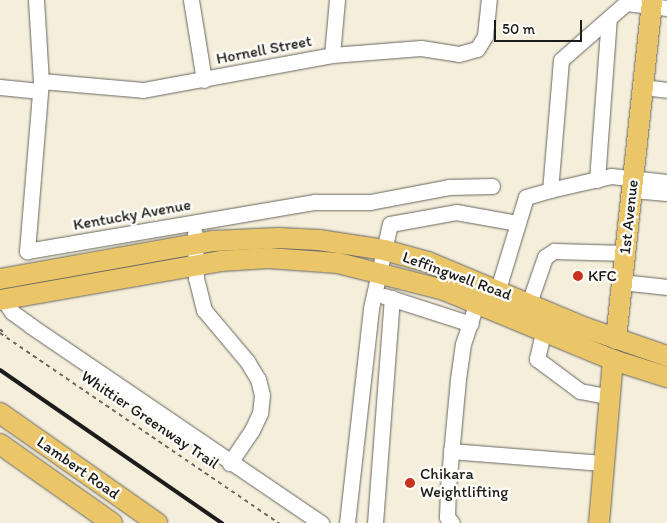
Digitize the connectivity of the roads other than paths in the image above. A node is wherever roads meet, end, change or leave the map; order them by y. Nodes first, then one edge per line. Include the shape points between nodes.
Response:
1 (36, 0) edge
2 (191, 0) edge
3 (337, 0) edge
4 (489, 0) edge
5 (657, 5) edge
6 (609, 18) junction
7 (332, 55) junction
8 (204, 80) junction
9 (40, 86) junction
10 (643, 87) junction
11 (0, 88) edge
12 (667, 90) edge
13 (597, 180) junction
14 (667, 182) edge
15 (633, 185) junction
16 (492, 186) dead end
17 (550, 190) junction
18 (667, 193) edge
19 (194, 222) junction
20 (518, 223) junction
21 (195, 244) junction
22 (384, 250) junction
23 (626, 253) junction
24 (197, 264) junction
25 (379, 271) junction
26 (0, 279) edge
27 (622, 282) junction
28 (667, 287) edge
29 (498, 289) junction
30 (376, 293) junction
31 (392, 298) junction
32 (2, 299) edge
33 (477, 302) junction
34 (529, 303) junction
35 (471, 324) junction
36 (544, 332) junction
37 (616, 339) junction
38 (667, 356) edge
39 (613, 360) junction
40 (667, 378) edge
41 (610, 397) junction
42 (0, 413) edge
43 (0, 444) edge
44 (451, 450) junction
45 (230, 463) junction
46 (605, 463) junction
47 (112, 523) edge
48 (157, 523) edge
49 (321, 523) edge
50 (347, 523) edge
51 (374, 523) edge
52 (452, 523) edge
53 (599, 523) edge

1 - 9 street, Kentucky Avenue
2 - 8 street
3 - 7 street
4 - 7 street, Hornell Street via 485,36 477,49 459,54 421,48
5 - 6 street via 626,3
5 - 10 main road, 1st Avenue
6 - 13 street
6 - 17 street via 561,60
7 - 8 street, Hornell Street
8 - 9 street, Hornell Street via 144,90
9 - 11 street, Hornell Street
9 - 19 street, Kentucky Avenue via 28,251
10 - 12 street
10 - 15 main road, 1st Avenue
13 - 15 street via 611,176
13 - 17 street
14 - 15 street
15 - 18 street
15 - 23 main road, 1st Avenue
16 - 19 street, Kentucky Avenue via 449,187 370,202 315,202
17 - 20 street via 526,197
19 - 21 street
20 - 22 street via 456,212 390,224
20 - 29 street
21 - 22 main road, Leffingwell Road via 278,238
21 - 24 street
21 - 26 main road, Leffingwell Road
22 - 25 street
22 - 29 main road, Leffingwell Road via 428,262
23 - 27 main road, 1st Avenue
23 - 34 street via 554,251 545,258
24 - 25 main road, Leffingwell Road via 288,259 338,263
24 - 32 main road, Leffingwell Road
24 - 45 street via 198,294 204,310 247,361 258,379 262,395 260,413
25 - 30 street
25 - 33 main road, Leffingwell Road
27 - 28 street
27 - 37 main road, 1st Avenue
29 - 34 main road, Leffingwell Road
30 - 31 street
30 - 50 street via 371,308
31 - 35 street
31 - 51 street
32 - 45 street via 12,312 31,326
33 - 35 street
33 - 36 main road, Leffingwell Road
34 - 37 main road, Leffingwell Road
35 - 44 street via 461,356
36 - 39 main road, Leffingwell Road
36 - 41 street via 537,359 580,391
37 - 38 main road, Leffingwell Road
37 - 39 street, 1st Avenue
39 - 40 main road, Leffingwell Road
39 - 41 main road, 1st Avenue
41 - 46 main road, 1st Avenue
42 - 48 main road, Lambert Road
43 - 47 main road, Lambert Road
44 - 46 street
44 - 52 street via 447,517
45 - 49 street
46 - 53 main road, 1st Avenue

